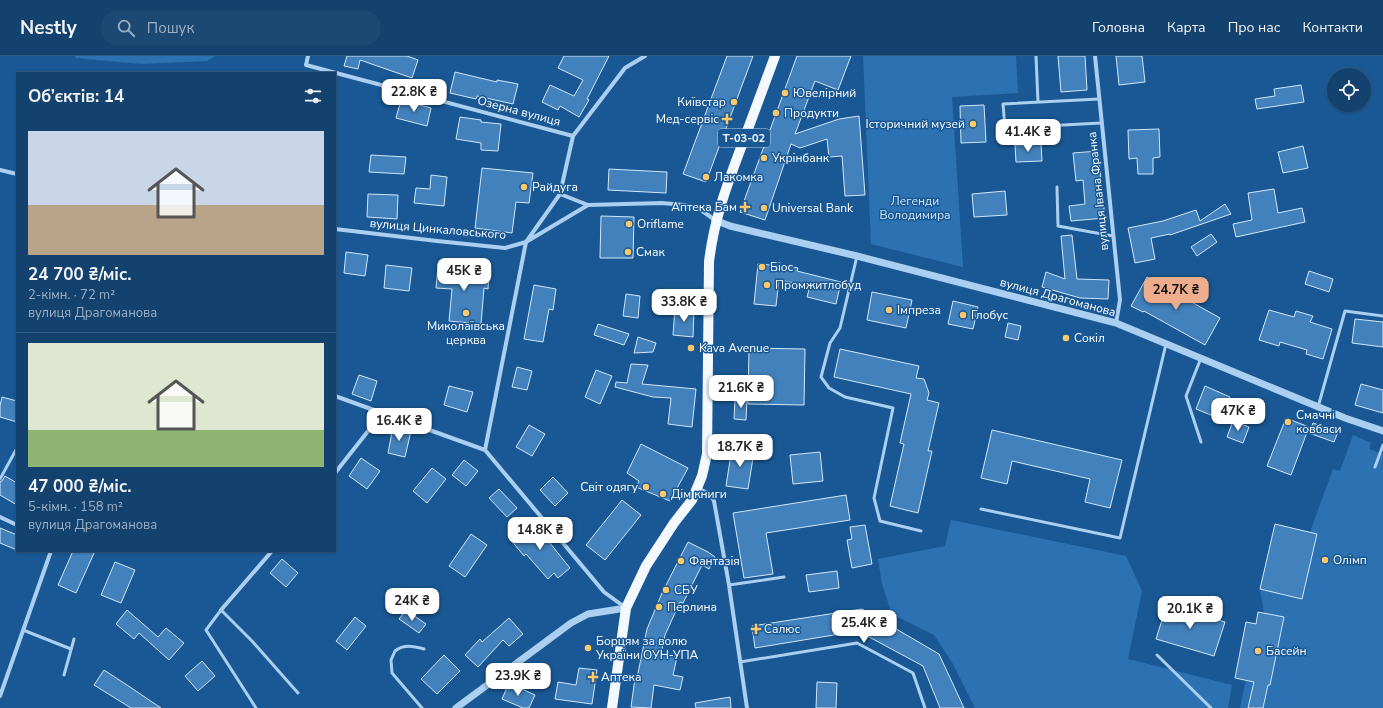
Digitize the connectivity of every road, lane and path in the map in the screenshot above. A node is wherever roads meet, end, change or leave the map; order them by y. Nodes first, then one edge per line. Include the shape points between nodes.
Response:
1 (308, 56) edge
2 (645, 56) edge
3 (775, 56) edge
4 (1036, 56) edge
5 (1095, 56) edge
6 (332, 72) edge
7 (336, 73) edge
8 (1099, 99) junction
9 (1038, 102) junction
10 (1101, 123) junction
11 (573, 136) junction
12 (0, 170) edge
13 (16, 174) edge
14 (1057, 187) dead end
15 (560, 194) junction
16 (588, 205) junction
17 (716, 220) junction
18 (336, 229) edge
19 (1113, 236) junction
20 (526, 242) junction
21 (857, 256) junction
22 (1383, 316) edge
23 (1116, 323) junction
24 (1166, 344) junction
25 (1201, 358) junction
26 (336, 396) edge
27 (1318, 407) junction
28 (383, 412) junction
29 (1383, 431) edge
30 (1200, 442) dead end
31 (1383, 445) edge
32 (16, 450) edge
33 (486, 450) junction
34 (1375, 467) dead end
35 (336, 472) edge
36 (0, 479) edge
37 (697, 488) junction
38 (981, 509) dead end
39 (0, 517) edge
40 (16, 525) edge
41 (922, 531) dead end
42 (51, 552) edge
43 (271, 552) edge
44 (784, 577) dead end
45 (729, 585) junction
46 (626, 608) junction
47 (221, 610) junction
48 (23, 630) junction
49 (74, 639) dead end
50 (71, 649) junction
51 (424, 649) dead end
52 (1157, 655) dead end
53 (740, 662) junction
54 (64, 675) dead end
55 (298, 693) dead end
56 (0, 696) edge
57 (256, 708) edge
58 (422, 708) edge
59 (456, 708) edge
60 (612, 708) edge
61 (747, 708) edge
62 (925, 708) edge
63 (1211, 708) edge

1 - 6 street, Озерна вулиця via 306,65
2 - 11 street via 626,68
3 - 17 main road, Т-03-02 via 725,188
4 - 9 lane
5 - 8 street, вулиця Івана Франка
7 - 11 street, Озерна вулиця
8 - 9 lane
8 - 10 street, вулиця Івана Франка
9 - 10 lane via 1003,104 1005,128
10 - 19 street, вулиця Івана Франка
11 - 15 street
12 - 13 street
14 - 19 lane via 1058,226
15 - 16 street
15 - 20 street
16 - 17 street, вулиця Цинкаловського via 684,205 698,208
16 - 20 street, вулиця Цинкаловського
17 - 21 street, вулиця Драгоманова via 730,226
17 - 37 main road, Т-03-02 via 709,262 706,454
18 - 20 street, вулиця Цинкаловського via 505,248
19 - 23 street, вулиця Івана Франка via 1120,300
20 - 33 street
21 - 23 street, вулиця Драгоманова
21 - 41 lane via 840,328 830,343 821,377 829,388 845,397 893,408 874,498 880,522
22 - 27 lane via 1345,311
23 - 24 street, вулиця Драгоманова
24 - 25 street, вулиця Драгоманова
24 - 38 lane via 1120,538
25 - 27 street, вулиця Драгоманова
25 - 30 lane via 1186,396
26 - 28 street
27 - 29 street, вулиця Драгоманова
28 - 33 street
28 - 35 street
31 - 34 lane
32 - 36 lane
33 - 46 street via 604,592
37 - 45 street via 710,494 714,501
37 - 46 main road, Т-03-02 via 692,500 646,566
39 - 40 street
42 - 48 street
43 - 47 street
44 - 45 lane
45 - 53 street
46 - 59 street via 588,614 571,623
46 - 60 main road, Т-03-02
47 - 55 lane
47 - 57 lane via 206,630
48 - 50 lane
48 - 56 street
49 - 50 lane
50 - 54 lane
51 - 58 lane via 400,646 395,651 391,667 392,673
52 - 63 lane
53 - 61 street
53 - 62 lane via 857,643 913,673

